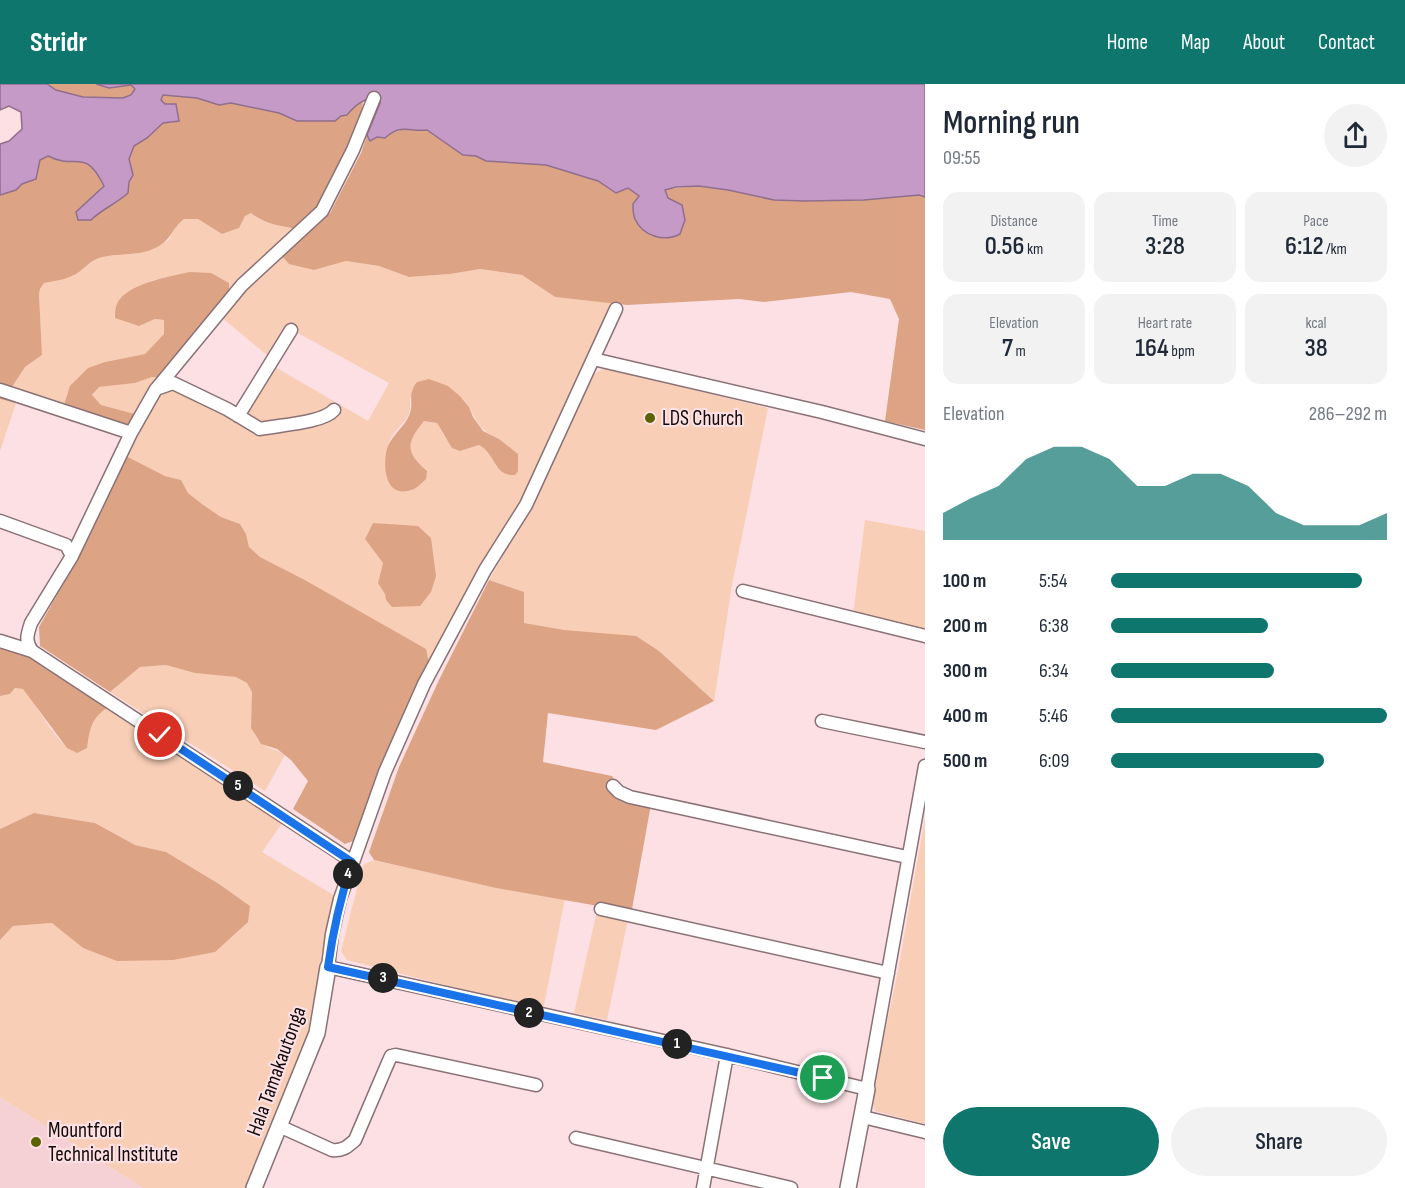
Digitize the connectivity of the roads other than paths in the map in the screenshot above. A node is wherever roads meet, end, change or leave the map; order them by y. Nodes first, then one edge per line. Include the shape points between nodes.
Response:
1 (375, 98) dead end
2 (616, 309) dead end
3 (291, 330) dead end
4 (592, 360) junction
5 (156, 389) junction
6 (0, 390) edge
7 (334, 410) dead end
8 (238, 416) junction
9 (131, 433) junction
10 (925, 439) edge
11 (0, 521) edge
12 (72, 556) junction
13 (743, 591) dead end
14 (925, 636) edge
15 (0, 642) edge
16 (32, 651) junction
17 (822, 721) dead end
18 (925, 742) edge
19 (925, 766) edge
20 (613, 786) dead end
21 (920, 824) edge
22 (907, 857) junction
23 (352, 862) junction
24 (601, 909) dead end
25 (328, 967) junction
26 (888, 973) junction
27 (727, 1055) junction
28 (536, 1085) dead end
29 (867, 1089) junction
30 (863, 1117) junction
31 (279, 1126) junction
32 (925, 1132) edge
33 (576, 1138) dead end
34 (707, 1168) junction
35 (254, 1188) edge
36 (703, 1188) edge
37 (791, 1188) edge
38 (848, 1188) edge

1 - 5 street via 322,211 242,285
2 - 4 street
3 - 8 street
4 - 10 street
4 - 23 street via 526,505 485,570 424,684 385,772
5 - 8 street via 173,383
5 - 9 street
6 - 9 street
7 - 8 street via 309,421 260,429
9 - 12 street
11 - 12 street via 66,545
12 - 16 street via 31,623 27,644
13 - 14 street
15 - 16 street
16 - 23 street
17 - 18 street
19 - 21 street
20 - 22 street via 630,797
21 - 22 street
22 - 26 street
23 - 25 street via 332,934
24 - 26 street
25 - 27 street
25 - 31 street, Hala Tamakautonga via 316,1033
26 - 29 street
27 - 29 street
27 - 34 street
28 - 31 street via 396,1055 391,1056 355,1140 346,1148 332,1150
29 - 30 street
30 - 32 street
30 - 38 street
31 - 35 street, Hala Tamakautonga
33 - 34 street
34 - 36 street
34 - 37 street

